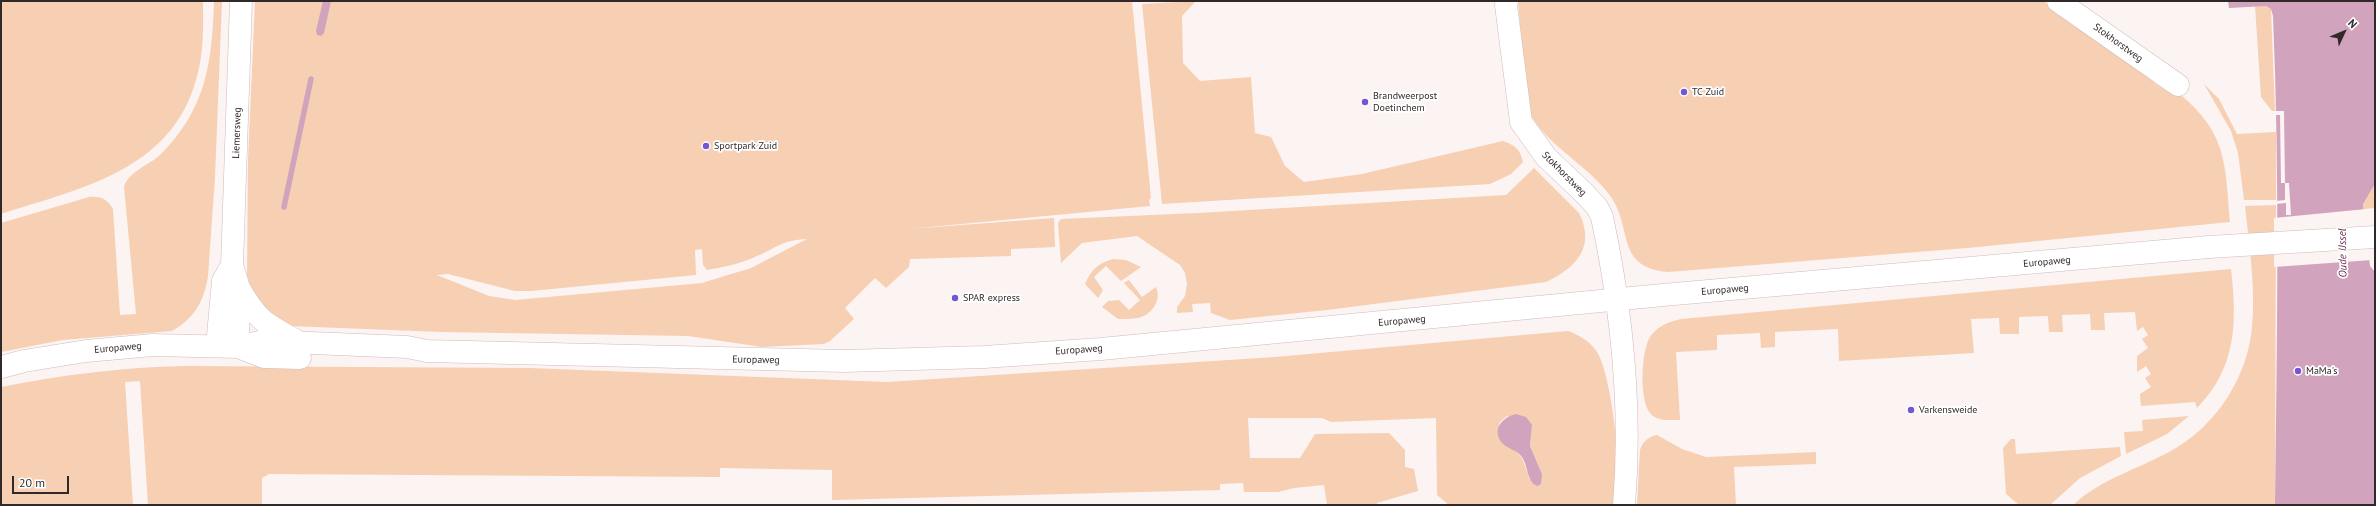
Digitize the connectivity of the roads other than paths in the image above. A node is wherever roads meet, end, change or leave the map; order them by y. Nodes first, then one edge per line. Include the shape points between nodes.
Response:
1 (241, 1) edge
2 (1508, 1) edge
3 (2058, 1) edge
4 (2178, 86) dead end
5 (2375, 237) edge
6 (232, 265) junction
7 (238, 288) junction
8 (1618, 300) junction
9 (301, 344) junction
10 (227, 347) junction
11 (427, 352) junction
12 (1, 367) edge
13 (1624, 505) edge

1 - 6 main road, Liemersweg
2 - 8 main road, Stokhorstweg via 1506,6 1521,122 1546,157 1597,207 1602,217
3 - 4 main road, Stokhorstweg
5 - 8 main road, Europaweg via 2209,247
6 - 7 main road, Liemersweg
6 - 10 main road, Liemersweg via 223,281
7 - 9 main road via 252,311 263,322
7 - 10 main road, Liemersweg
8 - 11 main road, Europaweg via 1101,349 984,357 844,361
8 - 13 main road via 1626,425
9 - 10 main road, Europaweg via 264,341
9 - 11 main road, Europaweg via 407,347
10 - 11 main road, Europaweg via 264,357 408,360
10 - 12 main road, Europaweg via 117,347 24,360

